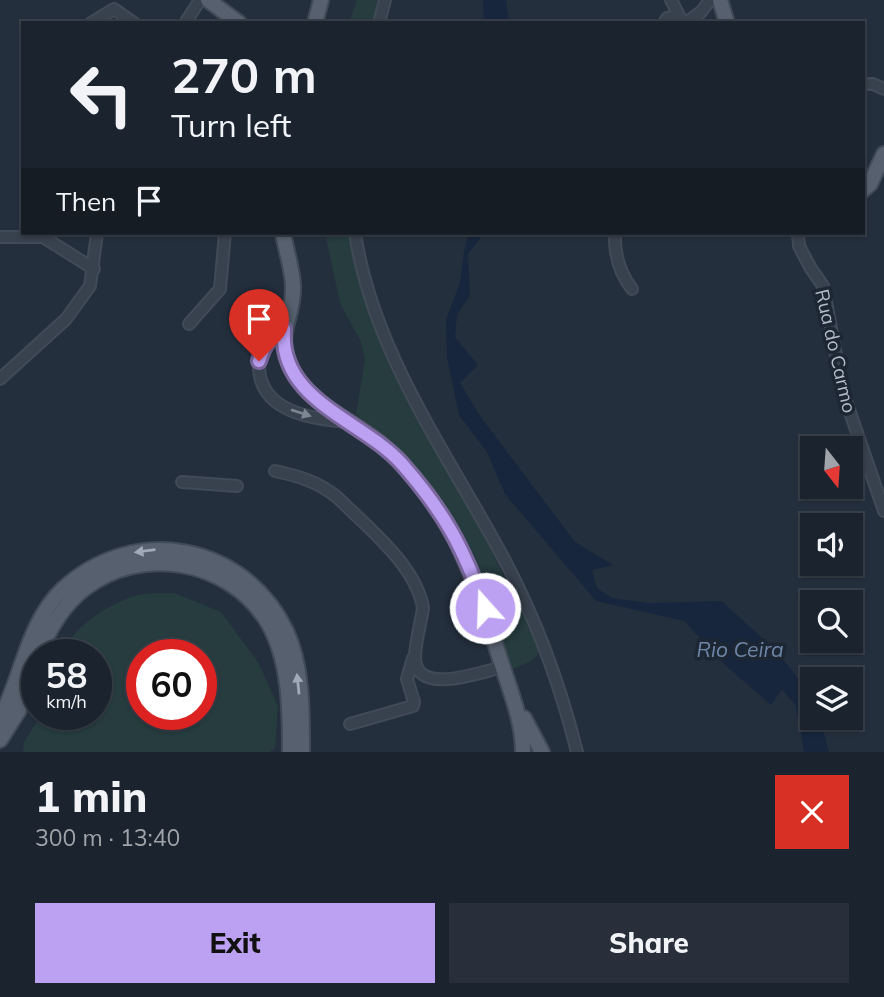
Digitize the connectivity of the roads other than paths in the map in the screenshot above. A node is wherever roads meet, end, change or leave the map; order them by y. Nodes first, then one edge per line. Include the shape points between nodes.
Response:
1 (200, 0) edge
2 (208, 0) edge
3 (321, 0) edge
4 (385, 0) edge
5 (671, 0) edge
6 (710, 0) edge
7 (720, 0) edge
8 (682, 20) edge
9 (94, 21) edge
10 (131, 21) edge
11 (186, 21) edge
12 (236, 21) edge
13 (316, 21) edge
14 (380, 21) edge
15 (665, 21) edge
16 (726, 21) edge
17 (865, 84) edge
18 (884, 89) edge
19 (884, 153) edge
20 (865, 188) edge
21 (97, 235) edge
22 (225, 235) edge
23 (283, 235) edge
24 (355, 235) edge
25 (615, 235) edge
26 (798, 235) edge
27 (0, 237) edge
28 (94, 267) junction
29 (632, 289) dead end
30 (190, 324) dead end
31 (284, 329) junction
32 (0, 379) edge
33 (347, 422) junction
34 (275, 471) dead end
35 (182, 482) dead end
36 (237, 486) dead end
37 (884, 511) edge
38 (46, 639) edge
39 (414, 655) junction
40 (503, 667) junction
41 (21, 705) edge
42 (516, 705) junction
43 (0, 719) edge
44 (350, 724) dead end
45 (0, 740) edge
46 (290, 752) edge
47 (302, 752) edge
48 (523, 752) edge
49 (542, 752) edge
50 (577, 752) edge

1 - 11 street
2 - 12 main road
3 - 13 main road
4 - 14 street
5 - 8 street
6 - 8 street via 701,12
7 - 16 main road
8 - 15 street
9 - 10 street via 114,9
17 - 18 street
19 - 20 main road
21 - 28 street
22 - 30 street via 220,289
23 - 31 main road via 293,286
24 - 50 street via 366,289 385,339 531,614 557,679
25 - 29 street via 614,250
26 - 37 street, Rua do Carmo via 799,246 823,286 843,392
27 - 28 street via 43,237
28 - 32 street via 90,286 66,319
31 - 33 main road via 286,356 302,385
31 -> 33 street via 263,346 259,361 267,395 278,405 303,414
33 - 40 main road via 400,462 452,530
34 - 39 street via 324,487 406,569 423,608
35 - 36 street
38 - 46 main road via 67,604 104,576 153,563 205,570 245,595 273,634 284,668
39 - 40 street via 418,671 431,679
39 - 44 street via 407,679 413,706
40 - 42 main road
41 - 45 main road
42 - 48 main road
42 - 49 main road
47 -> 43 main road via 295,659 271,607 236,572 173,550 111,559 62,591 36,628

